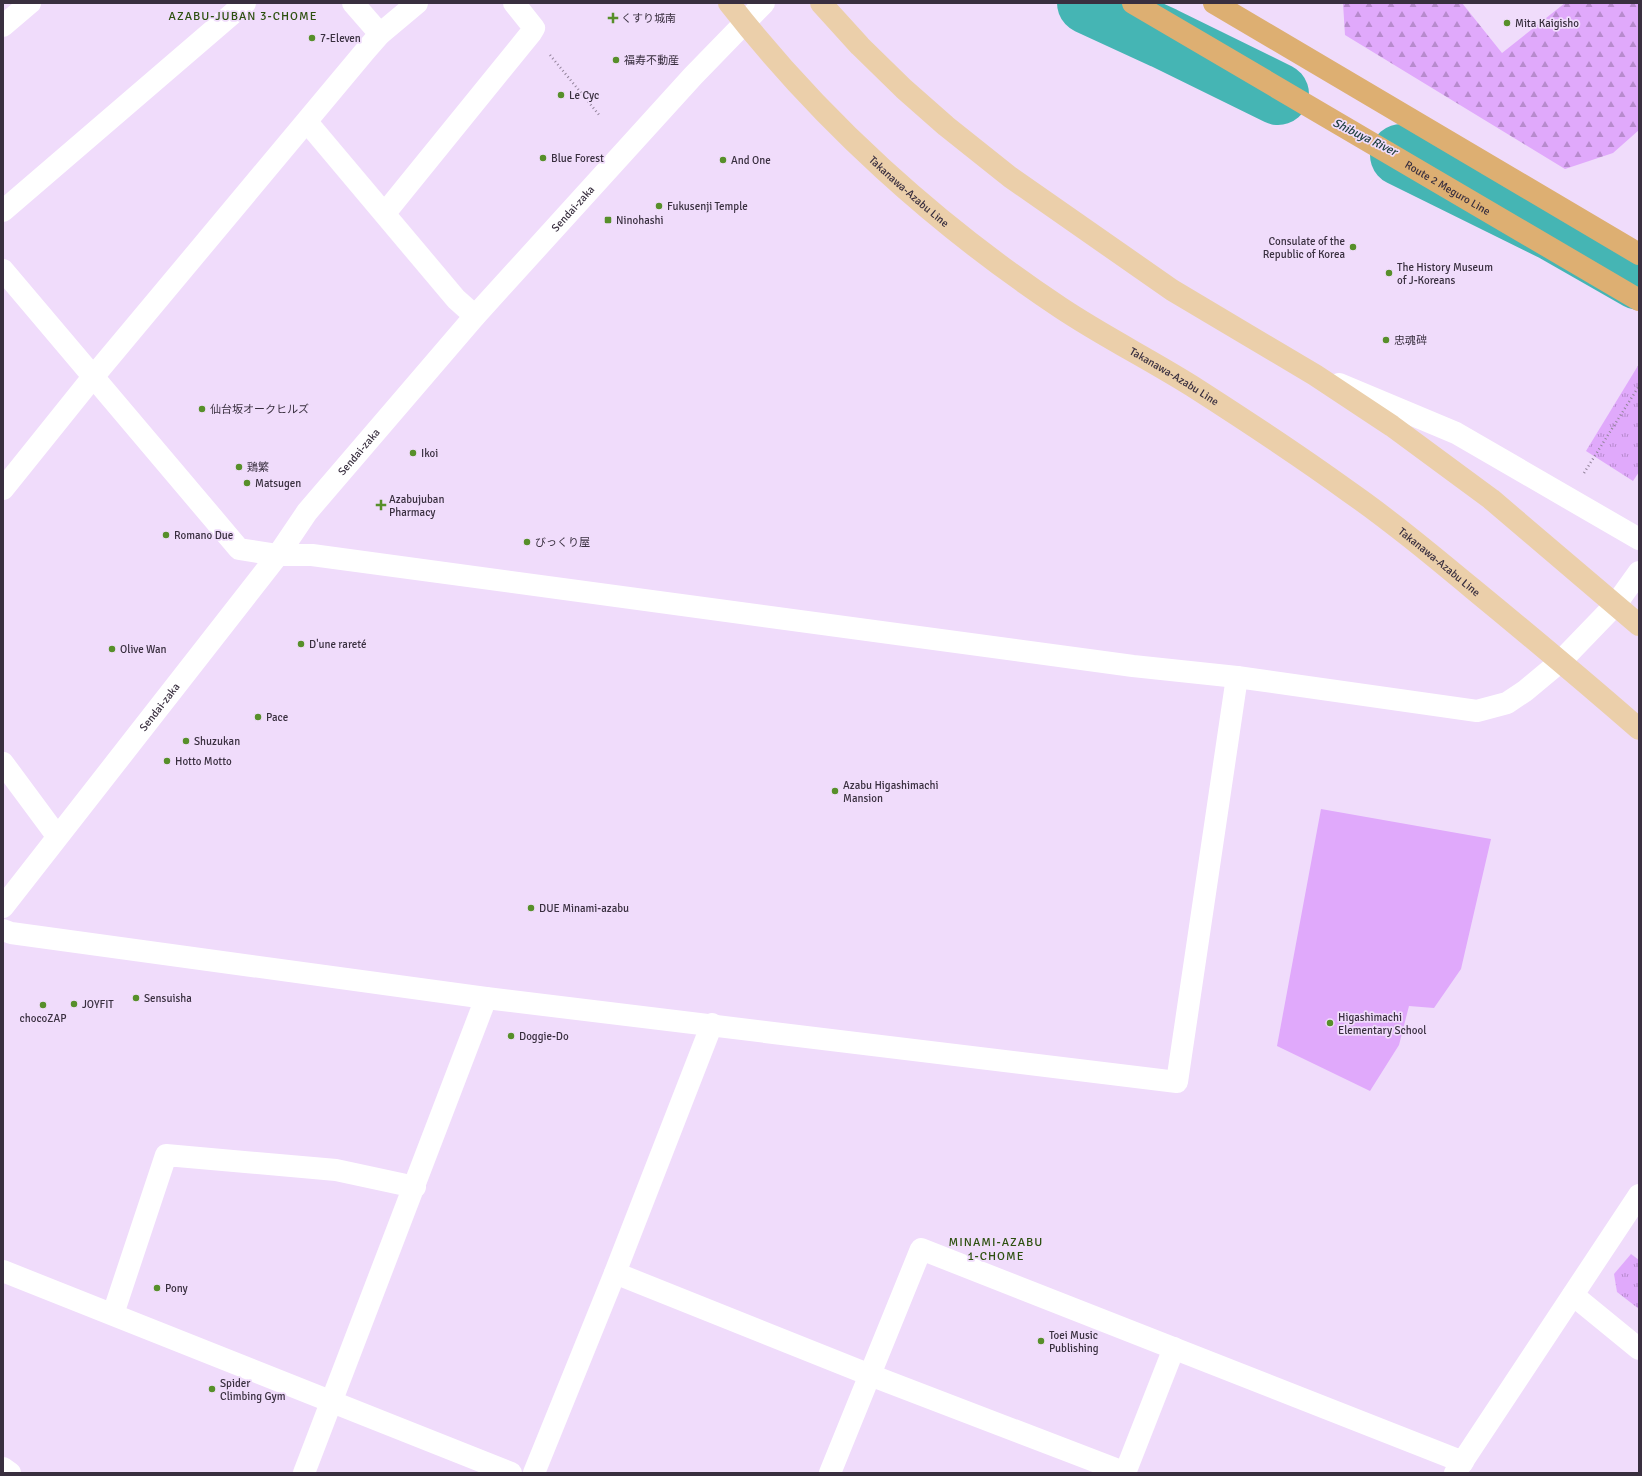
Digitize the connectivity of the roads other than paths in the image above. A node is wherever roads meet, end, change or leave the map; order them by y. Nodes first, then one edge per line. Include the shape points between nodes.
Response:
1 (30, 3) edge
2 (245, 3) edge
3 (353, 3) edge
4 (417, 3) edge
5 (514, 3) edge
6 (729, 3) edge
7 (764, 3) edge
8 (821, 3) edge
9 (1132, 3) edge
10 (1214, 3) edge
11 (744, 22) junction
12 (3, 26) edge
13 (380, 34) junction
14 (307, 122) junction
15 (3, 211) edge
16 (385, 213) junction
17 (1639, 254) edge
18 (3, 270) edge
19 (1639, 300) edge
20 (475, 316) junction
21 (1315, 375) junction
22 (93, 377) junction
23 (3, 488) edge
24 (1639, 539) edge
25 (278, 556) junction
26 (1639, 572) edge
27 (1616, 604) junction
28 (1639, 625) edge
29 (1560, 661) junction
30 (1237, 677) junction
31 (1639, 729) edge
32 (3, 763) edge
33 (57, 836) junction
34 (3, 907) edge
35 (3, 930) edge
36 (486, 998) junction
37 (712, 1024) junction
38 (415, 1187) junction
39 (1639, 1195) edge
40 (3, 1271) edge
41 (614, 1273) junction
42 (1573, 1295) junction
43 (113, 1314) junction
44 (1174, 1348) junction
45 (1639, 1349) edge
46 (870, 1375) junction
47 (331, 1401) junction
48 (1459, 1467) edge
49 (3, 1468) edge
50 (10, 1473) edge
51 (304, 1473) edge
52 (511, 1473) edge
53 (534, 1473) edge
54 (830, 1473) edge
55 (1125, 1473) edge

1 - 12 street
2 - 15 street
3 - 13 street
4 - 13 street
5 - 16 street via 534,28 531,33
6 - 11 main road, Takanawa-Azabu Line
7 - 11 street, Sendai-zaka
8 - 21 main road via 904,89 1010,177 1172,290
9 - 19 highway, Route 2 Meguro Line
10 - 17 highway
11 - 20 street, Sendai-zaka
11 - 29 main road, Takanawa-Azabu Line via 780,65 853,140 909,192 985,254 1062,308 1191,386 1350,492 1438,560
13 - 14 street
14 - 16 street
14 - 22 street
16 - 20 street via 456,299
18 - 22 street
20 - 25 street, Sendai-zaka via 307,512
21 - 24 street via 1456,433
21 - 27 main road via 1392,426 1491,499
22 - 23 street
22 - 25 street via 239,549
25 - 30 street via 312,555 1125,665
25 - 33 street, Sendai-zaka
26 - 27 street
27 - 28 main road
27 - 29 street
29 - 30 street via 1526,691 1507,703 1477,711
29 - 31 main road, Takanawa-Azabu Line
30 - 37 street via 1177,1082
32 - 33 street
33 - 34 street, Sendai-zaka
35 - 36 street
36 - 37 street
36 - 38 street
37 - 41 street
38 - 43 street via 336,1170 166,1155
38 - 47 street
39 - 42 street
40 - 43 street
41 - 46 street
41 - 53 street
42 - 45 street
42 - 48 street
43 - 47 street
44 - 46 street via 921,1249
44 - 48 street
44 - 55 street
46 - 54 street
46 - 55 street
47 - 51 street
47 - 52 street
49 - 50 street

